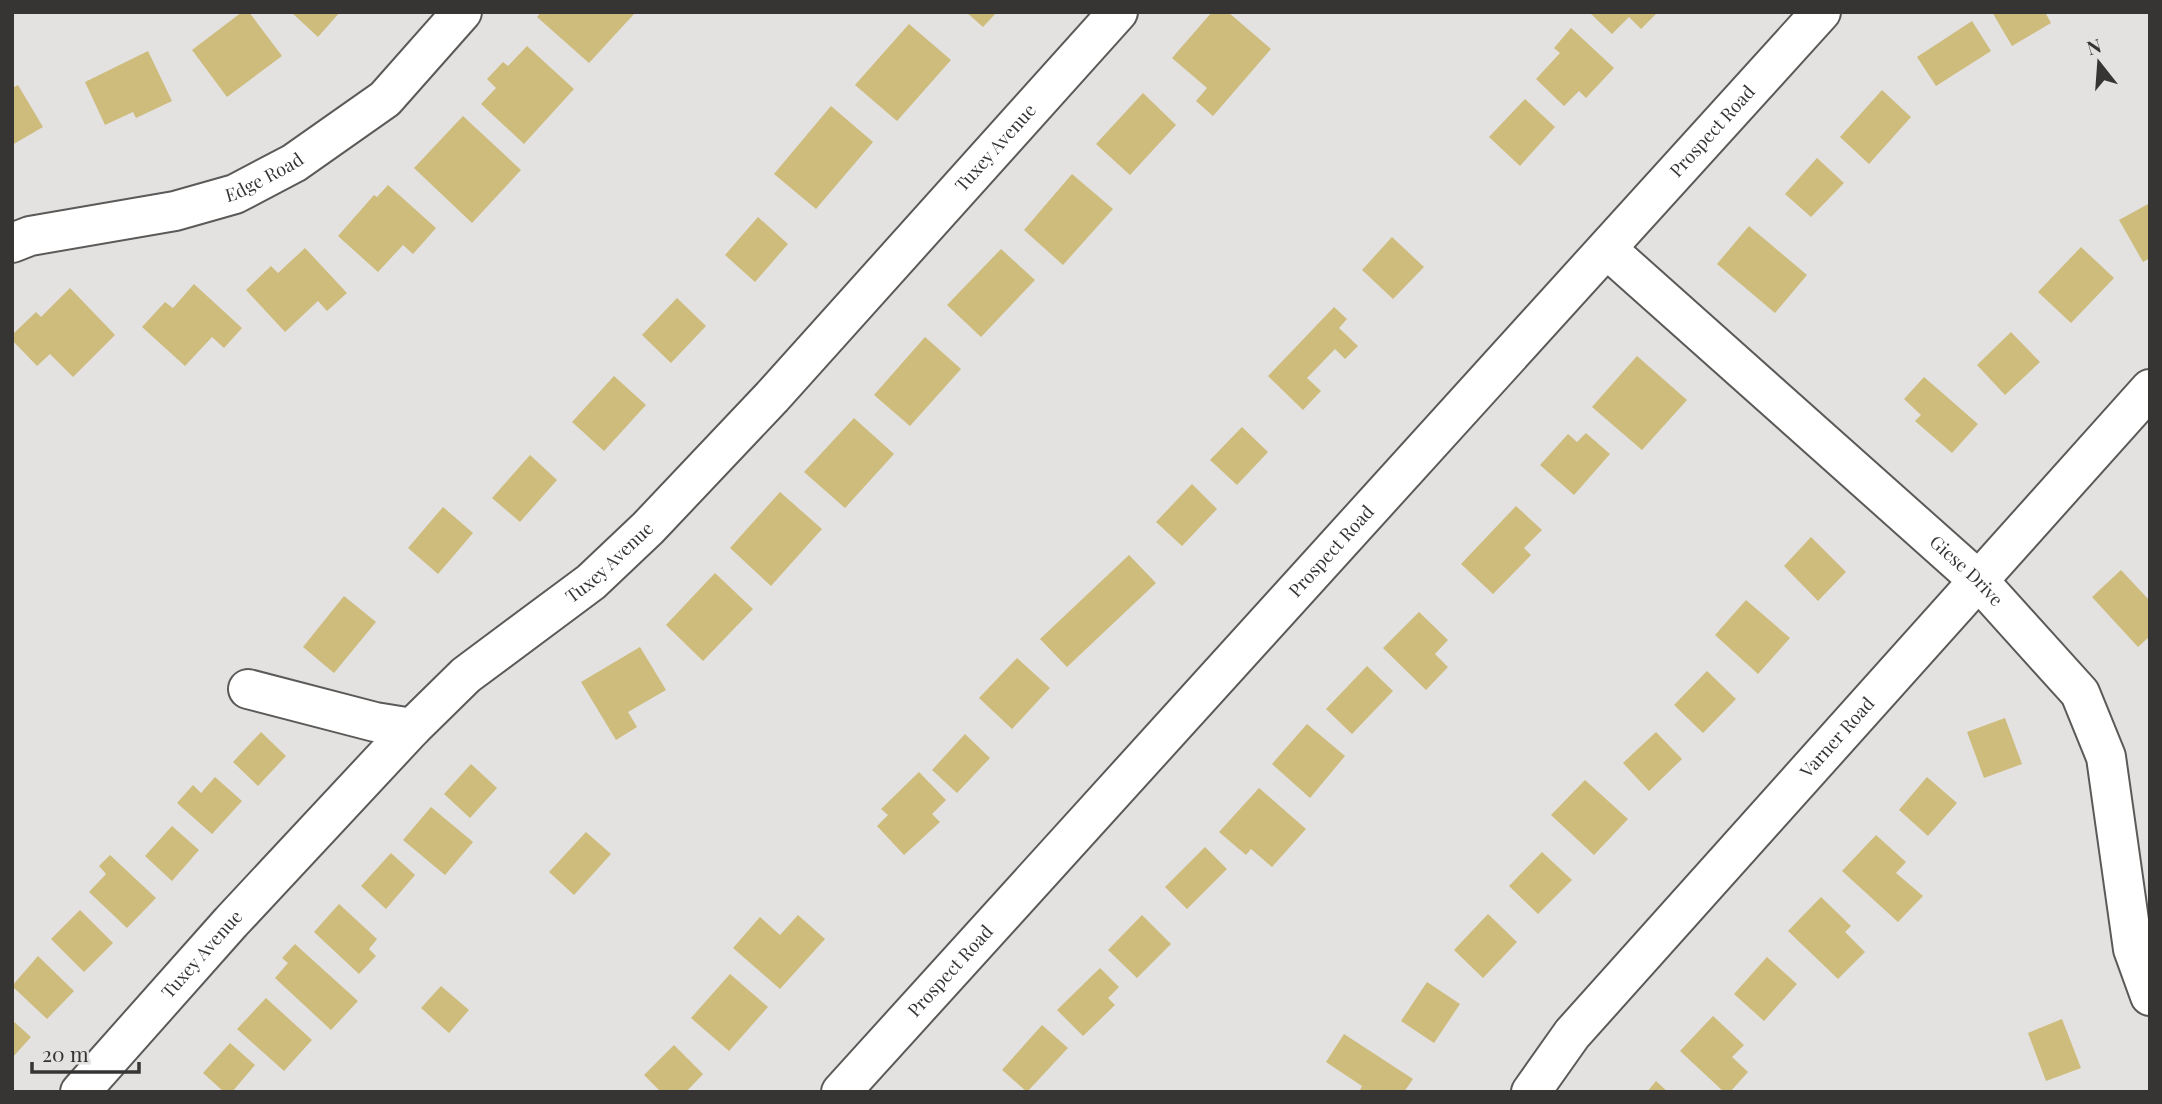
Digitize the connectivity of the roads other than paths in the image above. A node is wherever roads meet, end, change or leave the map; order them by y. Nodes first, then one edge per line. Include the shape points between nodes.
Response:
1 (462, 12) edge
2 (1118, 12) edge
3 (1821, 12) edge
4 (12, 243) edge
5 (1608, 250) junction
6 (2150, 389) edge
7 (1978, 580) junction
8 (248, 688) dead end
9 (412, 728) junction
10 (2150, 996) edge
11 (80, 1092) edge
12 (841, 1092) edge
13 (1531, 1092) edge

1 - 4 street, Edge Road via 385,99 294,163 235,194 175,211
2 - 9 street, Tuxey Avenue via 782,386 648,527 591,582 466,675
3 - 5 street, Prospect Road
5 - 7 street, Giese Drive
5 - 12 street, Prospect Road
6 - 7 street, Varner Road
7 - 10 street, Giese Drive via 2086,706 2106,757 2133,949
7 - 13 street, Varner Road via 1572,1034
8 - 9 street
9 - 11 street, Tuxey Avenue

